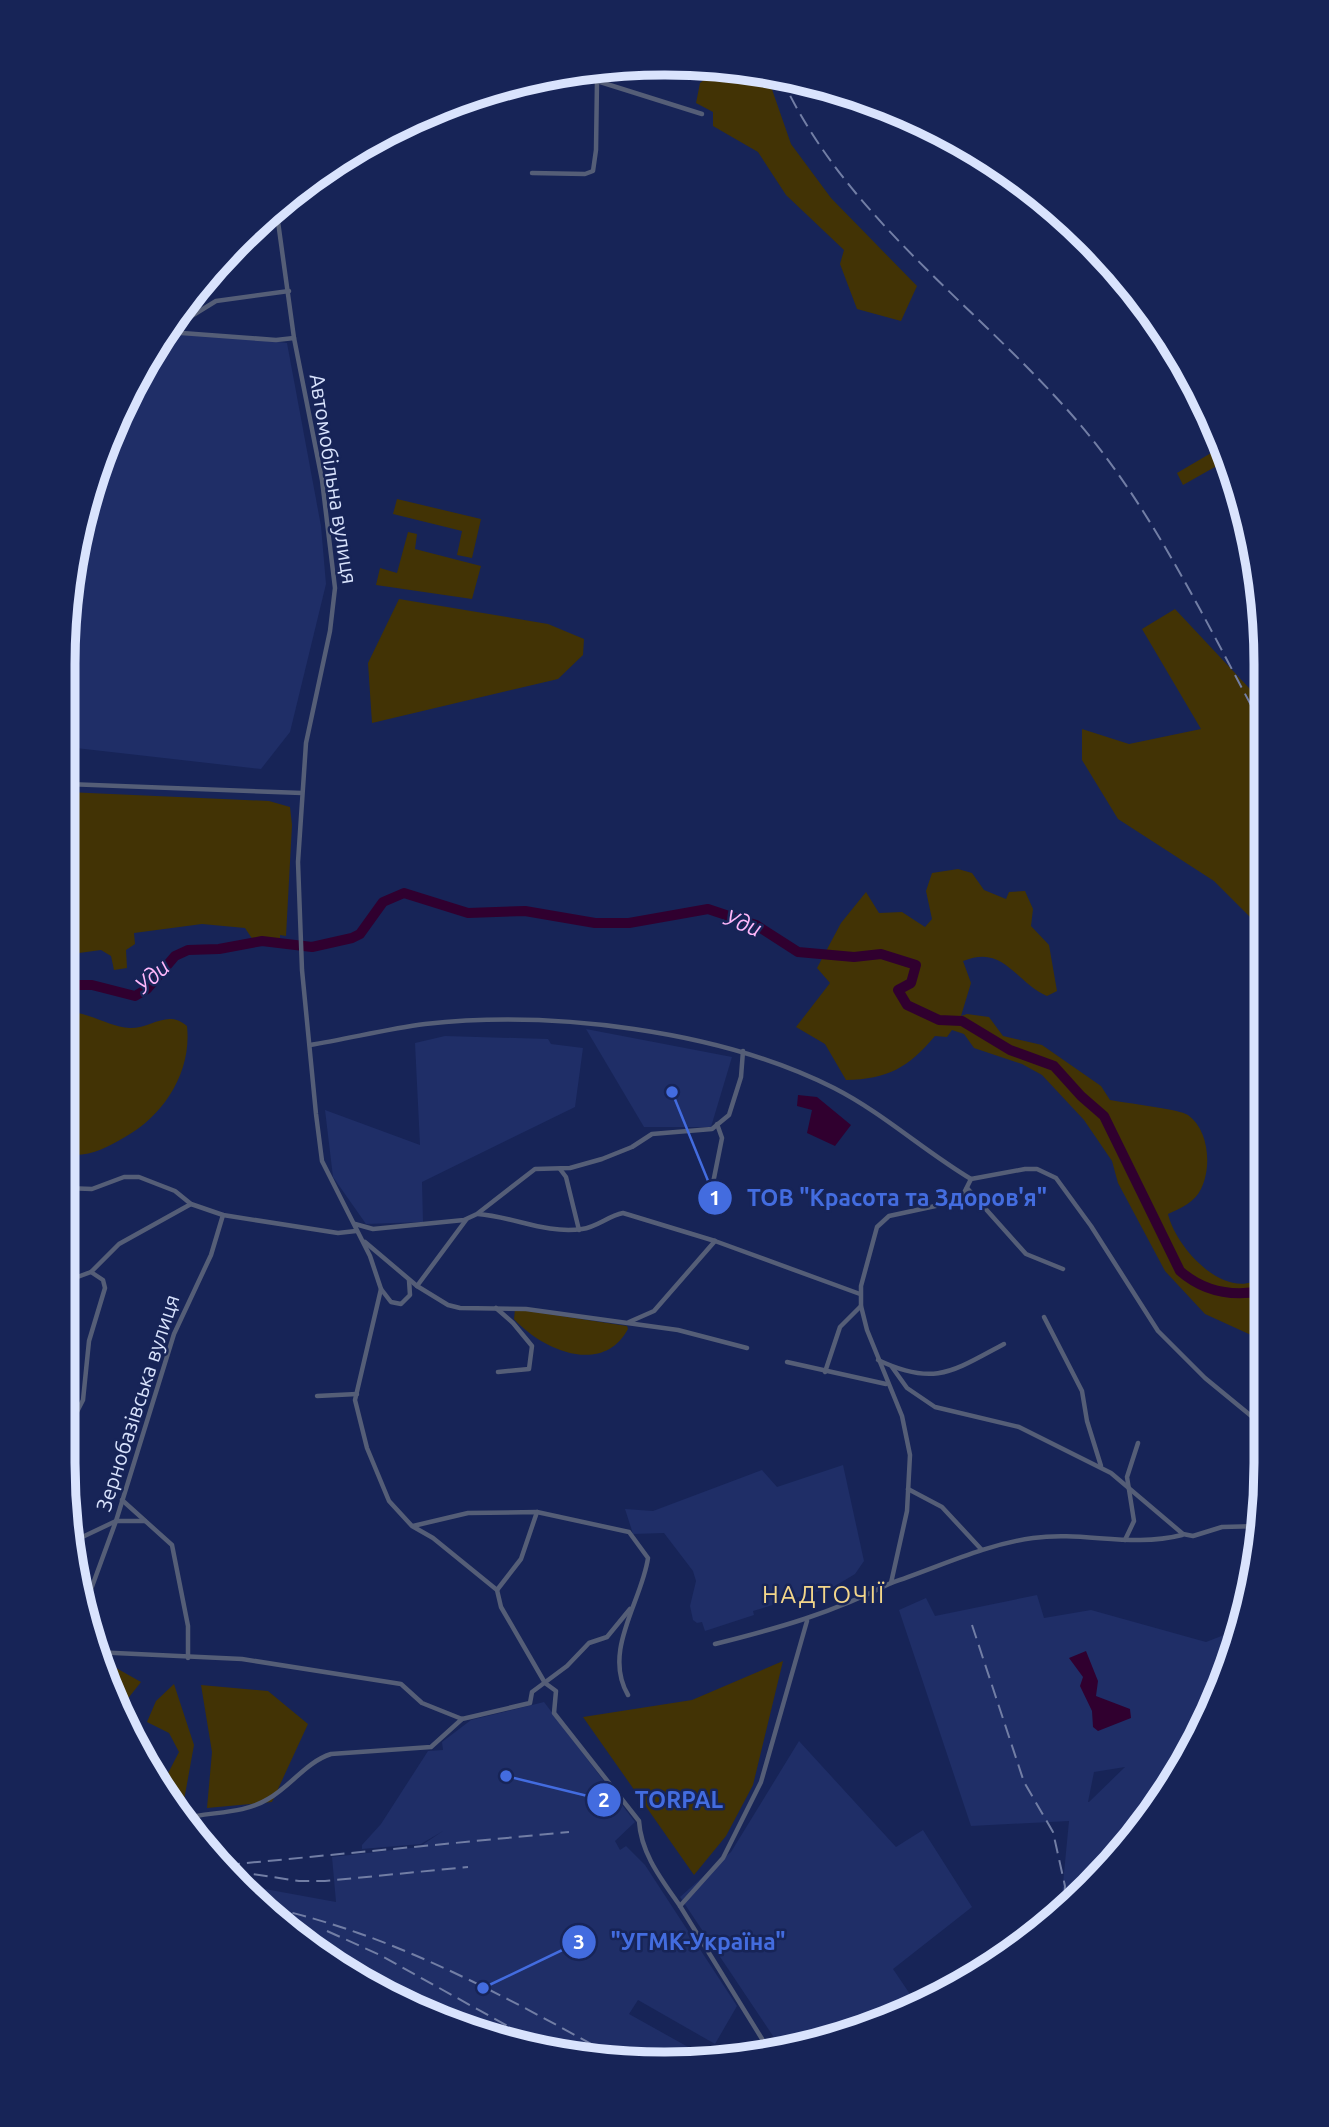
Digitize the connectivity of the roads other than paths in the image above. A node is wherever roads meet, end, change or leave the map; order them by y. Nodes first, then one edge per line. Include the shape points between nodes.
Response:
1 (594, 80) edge
2 (597, 81) junction
3 (702, 114) dead end
4 (532, 173) dead end
5 (277, 220) edge
6 (289, 291) junction
7 (190, 317) dead end
8 (178, 333) edge
9 (294, 338) junction
10 (75, 784) edge
11 (302, 793) junction
12 (310, 1045) junction
13 (743, 1051) junction
14 (717, 1124) junction
15 (559, 1169) junction
16 (971, 1179) junction
17 (75, 1188) edge
18 (967, 1188) junction
19 (710, 1198) dead end
20 (191, 1204) junction
21 (477, 1214) junction
22 (223, 1215) junction
23 (466, 1220) junction
24 (354, 1224) junction
25 (579, 1230) junction
26 (356, 1231) junction
27 (363, 1240) junction
28 (715, 1241) junction
29 (1063, 1269) dead end
30 (91, 1272) junction
31 (75, 1278) edge
32 (409, 1280) junction
33 (417, 1286) junction
34 (381, 1289) junction
35 (860, 1294) junction
36 (861, 1306) junction
37 (496, 1308) junction
38 (1044, 1317) dead end
39 (625, 1324) junction
40 (1004, 1344) dead end
41 (747, 1348) dead end
42 (877, 1360) junction
43 (787, 1362) dead end
44 (892, 1367) junction
45 (498, 1372) dead end
46 (825, 1372) junction
47 (887, 1384) junction
48 (356, 1394) junction
49 (317, 1396) dead end
50 (75, 1415) edge
51 (1254, 1418) edge
52 (1138, 1443) dead end
53 (1101, 1467) junction
54 (1128, 1487) junction
55 (908, 1489) junction
56 (122, 1500) junction
57 (537, 1511) junction
58 (116, 1521) junction
59 (146, 1521) junction
60 (412, 1526) junction
61 (1250, 1526) edge
62 (1183, 1534) junction
63 (80, 1538) edge
64 (1125, 1540) junction
65 (981, 1549) junction
66 (891, 1583) junction
67 (497, 1590) junction
68 (90, 1592) edge
69 (630, 1609) junction
70 (807, 1621) junction
71 (715, 1644) dead end
72 (107, 1653) edge
73 (188, 1658) junction
74 (545, 1683) junction
75 (628, 1695) dead end
76 (462, 1719) junction
77 (195, 1818) edge
78 (680, 1906) junction
79 (764, 2043) edge

1 - 2 street
2 - 3 street
2 - 4 street via 593,171
5 - 6 street, Автомобільна вулиця
6 - 7 street via 216,301
6 - 9 street, Автомобільна вулиця
8 - 9 street
9 - 11 street, Автомобільна вулиця via 322,480 335,589 306,743
10 - 11 street
11 - 12 street, Автомобільна вулиця via 298,917
12 - 13 street via 423,1024 561,1022
12 - 24 street, Автомобільна вулиця via 322,1161
13 - 14 street via 741,1077 729,1115
13 - 16 street via 834,1088
14 - 15 street via 712,1129 652,1133 615,1154
14 - 19 street via 722,1138
15 - 21 street via 535,1169
15 - 25 street via 566,1177
16 - 18 street
16 - 51 street via 1025,1169 1056,1178 1158,1331
17 - 20 street via 92,1189 131,1176 175,1191
18 - 29 street via 1026,1254
18 - 35 street via 954,1202 890,1216 877,1227
20 - 22 street
20 - 30 street via 119,1244
21 - 23 street
21 - 25 street via 546,1231
22 - 26 street via 338,1233
22 - 56 street, Зернобазівська вулиця via 211,1255 174,1334
23 - 24 street via 373,1229
23 - 33 street
24 - 26 street, Автомобільна вулиця
25 - 28 street via 623,1213
26 - 27 street
27 - 32 street
27 - 34 street
28 - 35 street
28 - 39 street via 654,1311
30 - 31 street
30 - 50 street via 103,1280 105,1288 89,1341 83,1399
32 - 33 street
32 - 34 street via 410,1295 401,1304 391,1302
33 - 37 street via 448,1305
34 - 48 street
35 - 36 street
36 - 42 street
36 - 46 street via 840,1327
37 - 39 street
37 - 45 street via 532,1346 528,1369
38 - 53 street via 1082,1391
39 - 41 street via 678,1329
40 - 44 street via 940,1375
42 - 44 street
42 - 47 street
43 - 46 street
44 - 53 street via 907,1388 934,1407 1019,1427
46 - 47 street
47 - 55 street via 902,1416 910,1455
48 - 49 street
48 - 60 street via 367,1448 389,1500
52 - 54 street
53 - 54 street
54 - 62 street
54 - 64 street via 1134,1521
55 - 65 street via 942,1507
55 - 66 street
56 - 58 street, Зернобазівська вулиця
56 - 59 street
57 - 60 street via 468,1513
57 - 67 street via 521,1559
57 - 69 street via 629,1532 648,1558 643,1584
58 - 59 street
58 - 63 street
58 - 68 street, Зернобазівська вулиця
59 - 73 street via 172,1545 188,1626
60 - 67 street
61 - 62 street
62 - 64 street via 1156,1542
64 - 65 street via 1034,1538
65 - 66 street
66 - 70 street
67 - 74 street via 501,1607
69 - 74 street via 607,1637 589,1643
69 - 75 street via 620,1672
70 - 71 street
70 - 78 street via 761,1782 723,1858
72 - 73 street
73 - 76 street via 242,1659 401,1684 422,1703
74 - 76 street via 532,1692 530,1703
74 - 78 street via 556,1691 554,1713 639,1821 654,1869
76 - 77 street via 430,1747 331,1754 268,1800 221,1815
78 - 79 street

